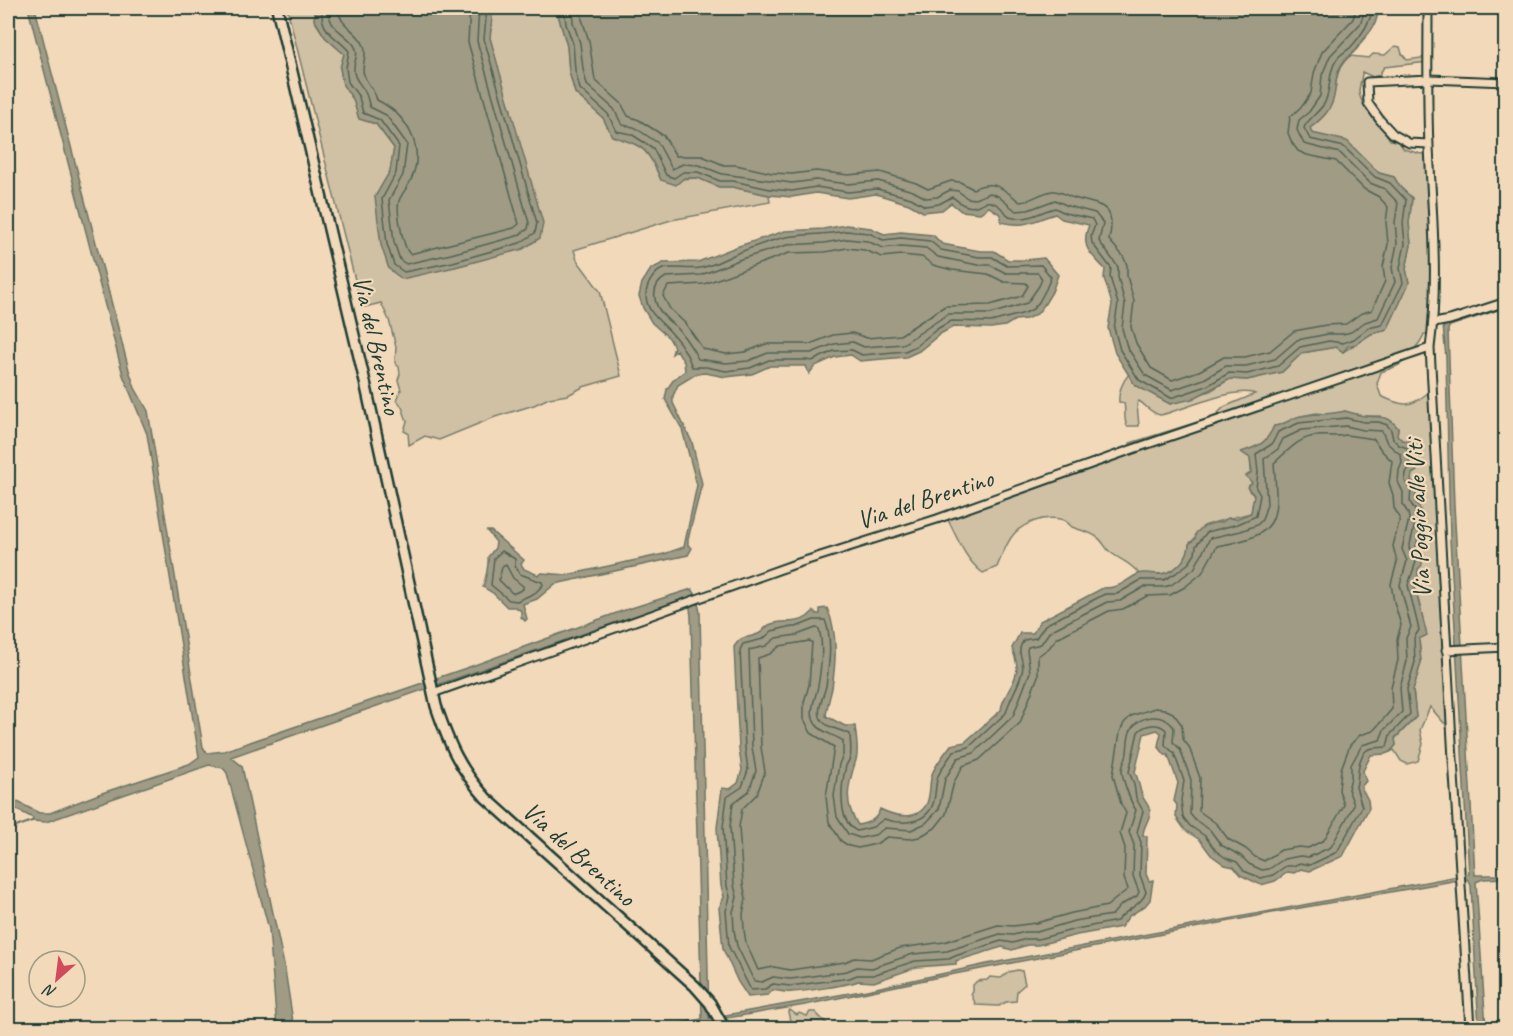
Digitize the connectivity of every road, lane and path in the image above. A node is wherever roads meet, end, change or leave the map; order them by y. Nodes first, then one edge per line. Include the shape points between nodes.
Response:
1 (277, 8) edge
2 (1428, 8) edge
3 (1429, 79) junction
4 (1506, 82) edge
5 (1429, 144) junction
6 (1506, 302) edge
7 (1434, 323) junction
8 (1430, 348) junction
9 (1506, 647) edge
10 (1450, 650) junction
11 (432, 691) junction
12 (722, 1026) edge
13 (1470, 1029) edge

1 - 11 street, Via del Brentino
2 - 3 street, Via Poggio alle Viti
3 - 4 street
3 - 5 street, Via Poggio alle Viti
3 - 5 street via 1367,82 1368,103 1393,134 1409,143
5 - 7 street, Via Poggio alle Viti
6 - 7 street
7 - 8 street, Via Poggio alle Viti
8 - 10 street, Via Poggio alle Viti
8 - 11 street, Via del Brentino
9 - 10 street
10 - 13 street, Via Poggio alle Viti
11 - 12 street, Via del Brentino via 449,744 467,777 695,986

